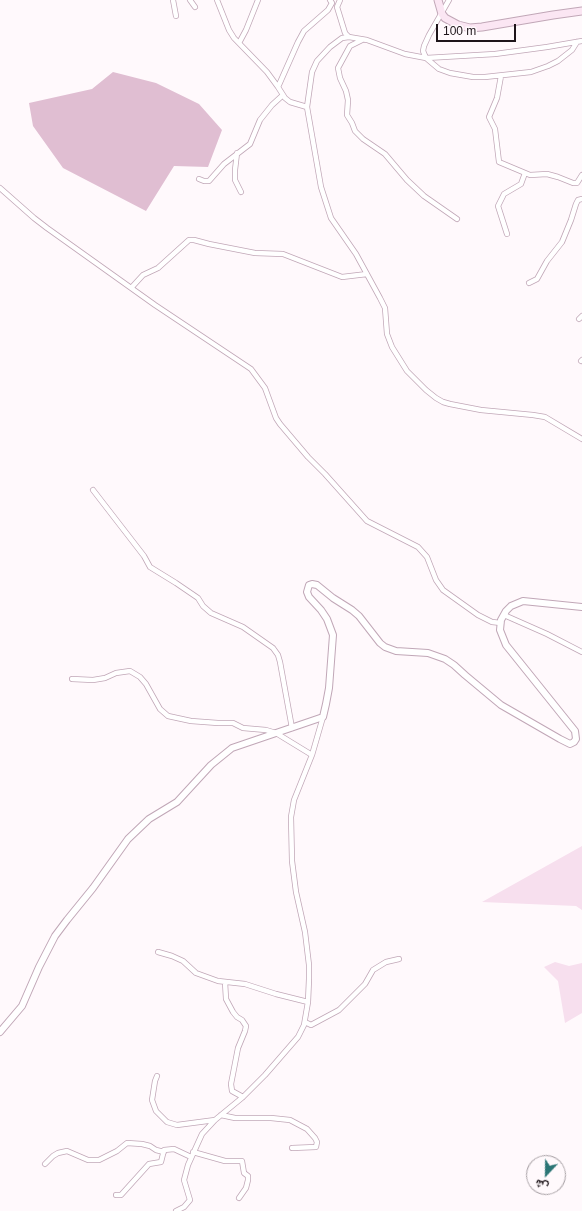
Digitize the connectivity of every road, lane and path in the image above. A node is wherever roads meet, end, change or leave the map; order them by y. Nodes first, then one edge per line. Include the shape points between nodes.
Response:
1 (173, 0) edge
2 (190, 0) edge
3 (217, 0) edge
4 (258, 0) edge
5 (330, 0) edge
6 (340, 0) edge
7 (438, 0) edge
8 (449, 0) edge
9 (195, 7) dead end
10 (582, 11) edge
11 (442, 14) junction
12 (176, 16) dead end
13 (349, 37) junction
14 (362, 40) junction
15 (580, 42) edge
16 (239, 43) junction
17 (426, 58) junction
18 (501, 76) junction
19 (278, 87) junction
20 (283, 95) junction
21 (307, 107) junction
22 (237, 153) junction
23 (525, 173) junction
24 (582, 175) edge
25 (198, 179) dead end
26 (0, 188) edge
27 (241, 192) dead end
28 (582, 199) edge
29 (457, 220) dead end
30 (507, 234) dead end
31 (367, 274) junction
32 (529, 283) dead end
33 (132, 287) junction
34 (582, 439) edge
35 (93, 490) dead end
36 (582, 607) edge
37 (504, 615) junction
38 (501, 624) junction
39 (582, 652) edge
40 (72, 679) dead end
41 (323, 717) junction
42 (292, 728) junction
43 (276, 733) junction
44 (312, 755) junction
45 (158, 952) dead end
46 (399, 959) dead end
47 (225, 982) junction
48 (308, 1002) junction
49 (305, 1022) junction
50 (0, 1032) edge
51 (157, 1076) dead end
52 (243, 1097) junction
53 (222, 1115) junction
54 (215, 1120) junction
55 (292, 1148) dead end
56 (164, 1152) junction
57 (192, 1155) junction
58 (45, 1164) dead end
59 (116, 1195) dead end
60 (239, 1198) dead end
61 (178, 1210) edge
62 (186, 1211) edge

1 - 12 street
2 - 9 street
3 - 16 street via 228,30
4 - 16 street
5 - 19 street via 332,3 328,10 304,31
6 - 13 street via 337,7 345,33
7 - 11 main road
8 - 11 street
10 - 11 main road via 470,28 451,22
11 - 17 street via 424,46
13 - 14 street
13 - 21 street via 342,38 330,46 317,61 312,72
14 - 17 street
14 - 29 street via 350,46 338,68 348,100 347,115 354,130 385,154 424,196
15 - 17 street via 495,54
15 - 18 street via 566,56 548,66 531,72
16 - 19 street
17 - 18 street via 439,69 450,73 473,77
18 - 23 street via 497,98 489,117 495,129 498,160 501,164
19 - 20 street
20 - 21 street via 290,102
20 - 22 street via 260,120 252,142
21 - 31 street via 321,187 331,218
22 - 25 street via 209,181
22 - 27 street via 235,180
23 - 24 street via 546,174 573,184 577,183
23 - 30 street via 521,184 504,194 498,206
26 - 33 street via 38,222
28 - 32 street via 576,204 562,242 537,279
31 - 33 street via 342,277 283,254 255,253 189,240 158,268 143,275
31 - 34 street via 385,308 387,334 392,347 407,371 436,398 465,407 545,417
33 - 38 street via 251,369 265,388 280,424 367,521 418,547 427,557 443,590 478,615
35 - 42 street via 150,567 198,598 211,613 243,627 273,648 280,662
36 - 37 street via 523,601 511,606
37 - 38 street
37 - 39 street
38 - 41 street via 500,630 506,645 576,731 574,742 566,743 513,712 489,696 445,659 428,653 396,651 385,647 359,616 312,584 306,592 327,619 332,635 329,688
40 - 43 street via 93,680 130,671 146,684 160,709 168,716 191,721 233,723 243,728
41 - 42 street
41 - 44 street
42 - 43 street
43 - 44 street
43 - 50 street via 237,746 221,756 177,802 149,819 128,839 55,936 22,1006
44 - 48 street via 294,800 290,822 296,892 309,965
45 - 47 street via 183,961 196,973
46 - 49 street via 386,962 373,970 365,984 339,1010 311,1025
47 - 48 street via 245,984
47 - 52 street via 226,999 233,1012 246,1026 238,1048 231,1084 232,1091
48 - 49 street
49 - 52 street via 298,1037
51 - 54 street via 152,1100 156,1111 167,1122 177,1125
52 - 53 street
53 - 54 street
53 - 55 street via 235,1118 290,1120 307,1129 317,1142 316,1147
54 - 57 street via 202,1134
56 - 57 street via 174,1149
56 - 58 street via 150,1146 127,1142 117,1151 99,1160 88,1160 67,1151 52,1156
56 - 59 street via 161,1162 149,1164 121,1195
57 - 60 street via 242,1161 248,1180
57 - 61 street via 184,1180 190,1200
61 - 62 street

